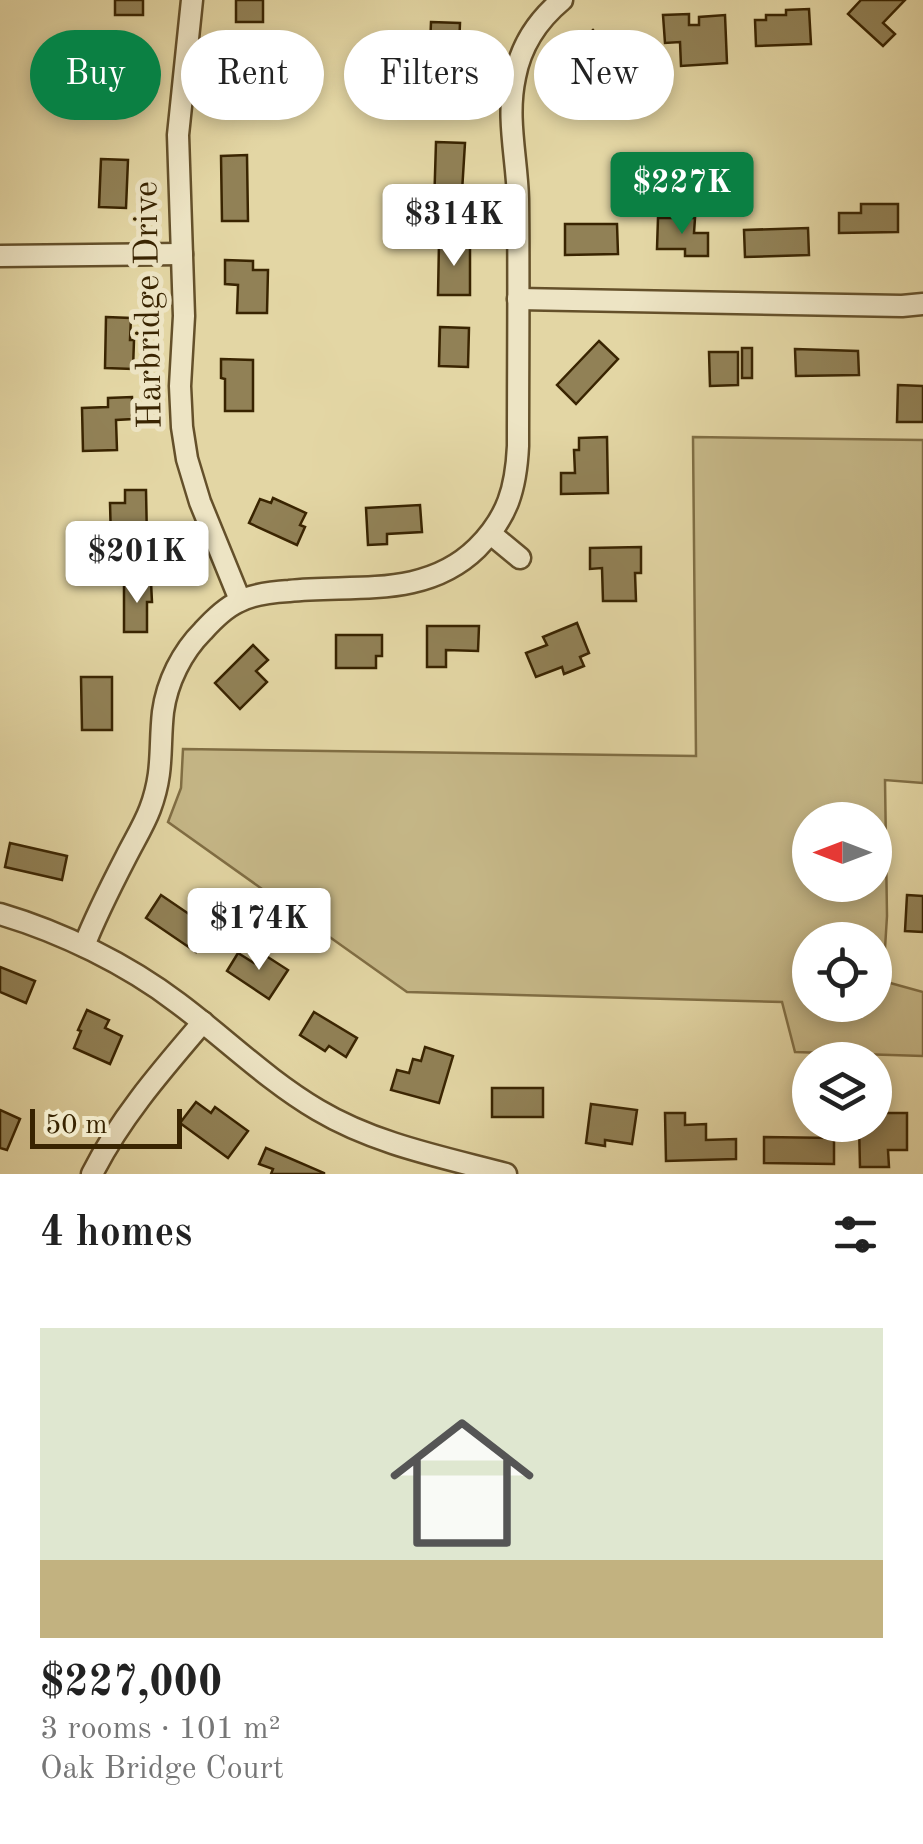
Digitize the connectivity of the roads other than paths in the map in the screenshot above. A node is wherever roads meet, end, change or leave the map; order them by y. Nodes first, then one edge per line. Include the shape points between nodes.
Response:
1 (192, 0) edge
2 (551, 4) edge
3 (182, 254) junction
4 (0, 256) edge
5 (518, 300) junction
6 (923, 304) edge
7 (491, 534) junction
8 (520, 558) dead end
9 (240, 600) junction
10 (0, 914) edge
11 (84, 946) junction
12 (202, 1022) junction
13 (460, 1168) edge
14 (92, 1174) edge
15 (506, 1174) edge

1 - 3 street, Harbridge Drive via 178,135
2 - 5 street via 523,49 515,78
3 - 4 street
3 - 9 street, Harbridge Drive via 180,386 187,458
5 - 6 street
5 - 7 street via 517,470
7 - 8 street
7 - 9 street via 447,570 420,582
9 - 11 street via 200,633 175,672 149,812
10 - 11 street
11 - 12 street
12 - 13 street via 319,1111
12 - 14 street via 117,1128
13 - 15 street

